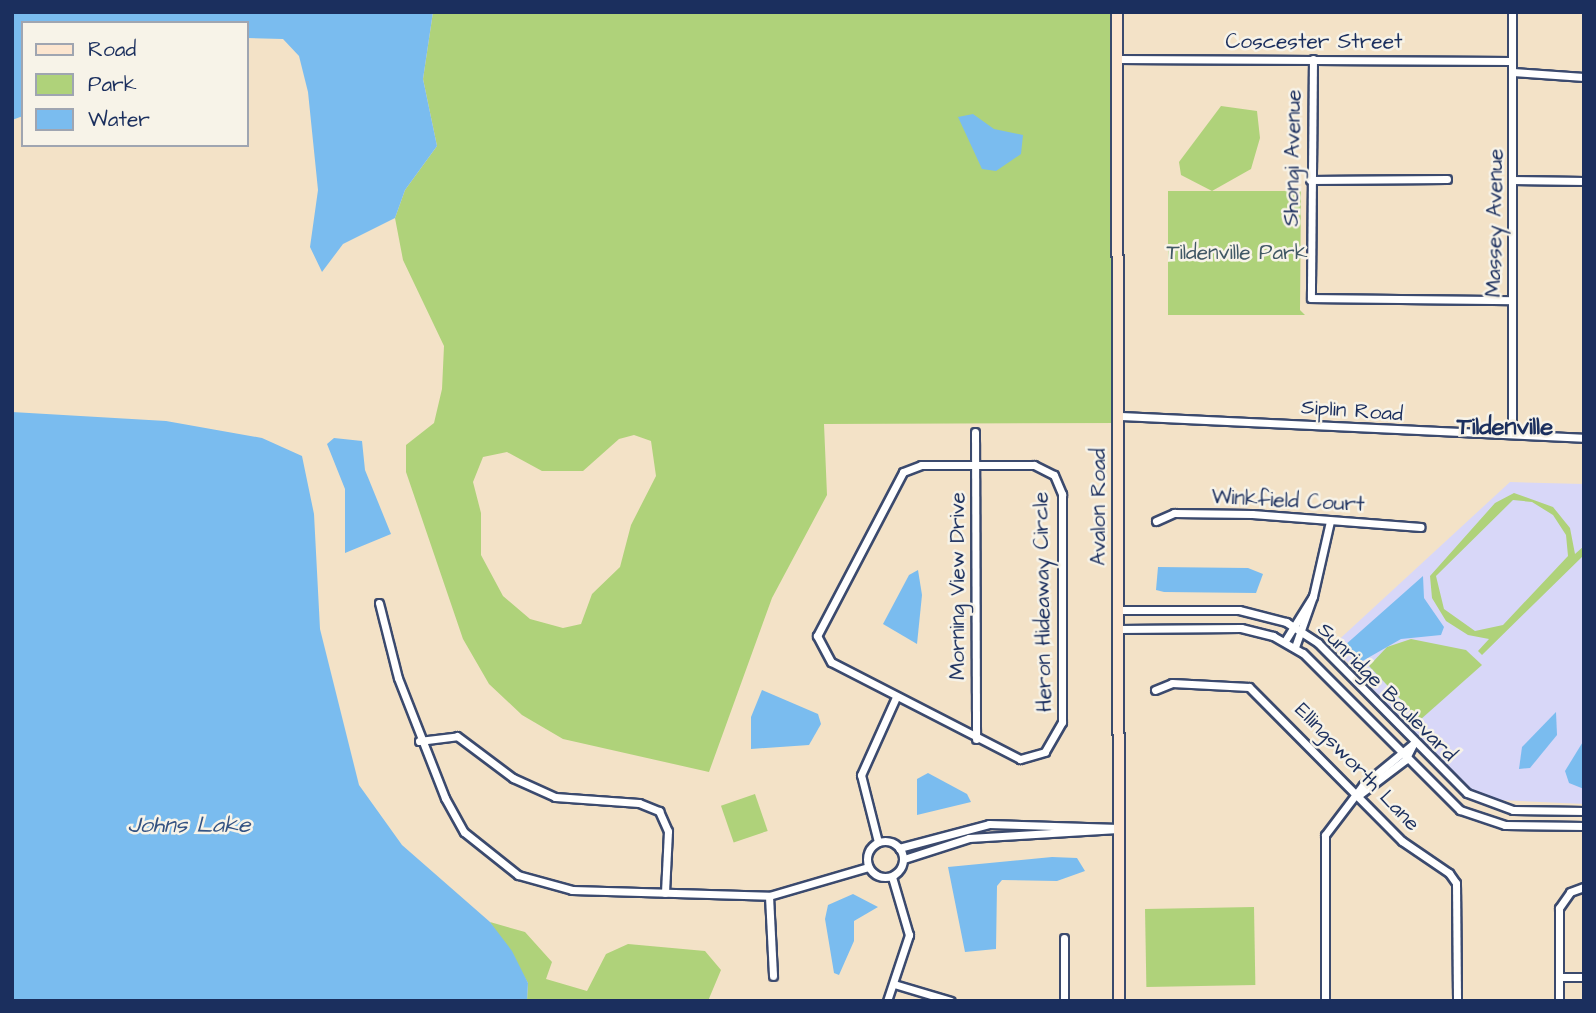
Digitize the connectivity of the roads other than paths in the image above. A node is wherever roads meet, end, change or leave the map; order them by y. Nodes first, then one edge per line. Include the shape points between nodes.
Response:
1 (1117, 12) edge
2 (1512, 12) edge
3 (1118, 59) junction
4 (1313, 59) junction
5 (1511, 61) junction
6 (1513, 72) junction
7 (1584, 77) edge
8 (1447, 179) dead end
9 (1310, 180) junction
10 (1512, 180) junction
11 (1584, 181) edge
12 (1512, 300) junction
13 (1119, 416) junction
14 (975, 432) dead end
15 (1512, 435) junction
16 (1584, 438) edge
17 (975, 465) junction
18 (1156, 521) dead end
19 (1330, 521) junction
20 (1420, 527) dead end
21 (1314, 596) junction
22 (379, 603) dead end
23 (1119, 610) junction
24 (1295, 627) junction
25 (1119, 629) junction
26 (1303, 631) junction
27 (1285, 641) junction
28 (1295, 647) junction
29 (1155, 691) dead end
30 (896, 697) junction
31 (976, 739) junction
32 (419, 741) junction
33 (1413, 744) junction
34 (1398, 752) junction
35 (1405, 760) junction
36 (1378, 771) junction
37 (1385, 778) junction
38 (1359, 794) junction
39 (1584, 811) edge
40 (1015, 823) junction
41 (1584, 826) edge
42 (1119, 828) junction
43 (1016, 834) junction
44 (878, 842) junction
45 (900, 848) junction
46 (904, 859) junction
47 (868, 867) junction
48 (892, 877) junction
49 (1584, 887) edge
50 (665, 893) junction
51 (769, 896) junction
52 (1064, 938) dead end
53 (773, 976) dead end
54 (1559, 977) junction
55 (1584, 977) edge
56 (894, 984) junction
57 (887, 1001) edge
58 (951, 1001) edge
59 (1064, 1001) edge
60 (1119, 1001) edge
61 (1325, 1001) edge
62 (1457, 1001) edge
63 (1559, 1001) edge

1 - 3 main road, Avalon Road
2 - 5 street, Massey Avenue
3 - 4 street, Coscester Street
3 - 13 main road, Avalon Road
4 - 5 street, Coscester Street
4 - 9 street, Shongi Avenue
5 - 6 street, Massey Avenue
6 - 7 street
6 - 10 street, Massey Avenue
8 - 9 street
9 - 12 street, Shongi Avenue via 1311,298
10 - 11 street
10 - 12 street, Massey Avenue
12 - 15 street, Massey Avenue
13 - 15 street, Siplin Road
13 - 23 main road, Avalon Road
14 - 17 street, Morning View Drive
15 - 16 street, Siplin Road
17 - 30 street, Heron Hideaway Circle via 903,472 819,626 817,645 831,662
17 - 31 street, Morning View Drive
17 - 31 street, Heron Hideaway Circle via 1034,465 1059,483 1062,695 1059,734 1045,752 1020,759
18 - 19 street, Winkfield Court via 1174,513
19 - 20 street, Winkfield Court
19 - 21 street
21 - 24 street
21 - 26 street
22 - 32 street
23 - 24 street, Sunridge Boulevard via 1239,610
23 - 25 main road, Avalon Road
24 - 26 street, Sunridge Boulevard
24 - 27 street
25 - 27 street, Sunridge Boulevard via 1241,628
25 - 42 main road, Avalon Road
26 - 28 street
26 - 33 street, Sunridge Boulevard
27 - 28 street, Sunridge Boulevard
28 - 34 street, Sunridge Boulevard
29 - 38 street, Ellingsworth Lane via 1172,683 1249,687
30 - 31 street, Heron Hideaway Circle
30 - 44 street via 861,775
32 - 50 street via 464,832 518,875 572,890
32 - 50 street via 457,736 513,778 555,797 639,803 659,811 668,831
33 - 34 street
33 - 35 street
33 - 39 street, Sunridge Boulevard via 1457,787 1482,801 1513,810
34 - 35 street, Sunridge Boulevard
34 - 36 street
35 - 37 street
35 - 41 street, Sunridge Boulevard via 1446,801 1483,820
36 - 37 street
36 - 38 street
37 - 38 street
38 - 61 street via 1325,835
38 - 62 street, Ellingsworth Lane via 1402,841 1456,883
40 - 42 street
40 - 43 street
40 - 45 street via 968,826
42 - 43 street via 1098,835
42 - 60 main road, Avalon Road
43 - 46 street via 948,842
44 - 45 street
44 - 47 street via 868,852
45 - 46 street
46 - 48 street
47 - 48 street via 879,877
47 - 51 street
48 - 56 street via 909,935
49 - 54 street via 1570,892 1559,908
50 - 51 street
51 - 53 street
52 - 59 street
54 - 55 street
54 - 63 street
56 - 57 street
56 - 58 street

